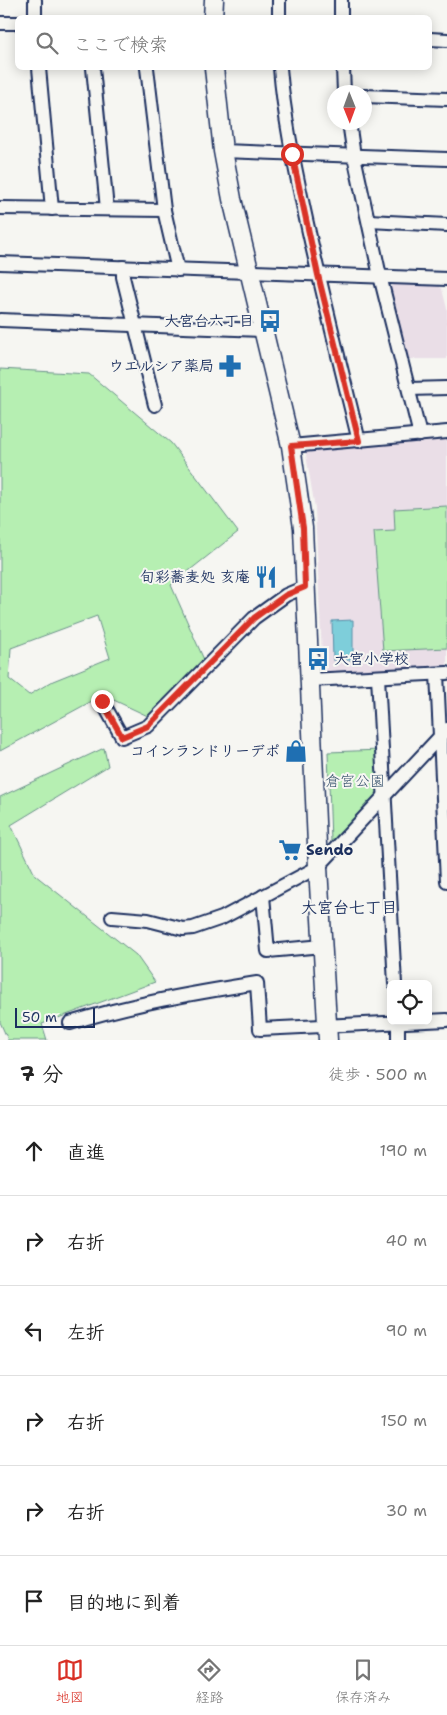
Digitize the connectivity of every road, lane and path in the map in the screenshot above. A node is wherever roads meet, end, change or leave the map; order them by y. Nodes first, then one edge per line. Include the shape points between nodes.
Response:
1 (35, 0) edge
2 (214, 0) edge
3 (279, 0) edge
4 (341, 0) edge
5 (35, 15) edge
6 (213, 15) edge
7 (279, 15) edge
8 (341, 15) edge
9 (0, 23) edge
10 (15, 24) edge
11 (432, 39) edge
12 (447, 40) edge
13 (39, 70) edge
14 (93, 70) edge
15 (147, 70) edge
16 (214, 70) edge
17 (280, 70) edge
18 (343, 70) edge
19 (344, 85) edge
20 (372, 96) edge
21 (447, 99) edge
22 (350, 130) edge
23 (223, 151) junction
24 (292, 154) junction
25 (354, 156) junction
26 (447, 159) edge
27 (0, 208) edge
28 (52, 208) junction
29 (107, 209) junction
30 (164, 210) junction
31 (369, 221) junction
32 (447, 225) edge
33 (0, 262) edge
34 (123, 267) junction
35 (178, 270) junction
36 (250, 272) junction
37 (318, 275) junction
38 (380, 276) junction
39 (446, 283) edge
40 (0, 320) edge
41 (135, 325) junction
42 (262, 330) junction
43 (447, 388) edge
44 (409, 389) junction
45 (155, 406) dead end
46 (447, 432) edge
47 (420, 434) junction
48 (359, 441) junction
49 (291, 446) junction
50 (305, 587) junction
51 (442, 673) edge
52 (378, 677) junction
53 (310, 680) junction
54 (102, 701) dead end
55 (443, 734) edge
56 (384, 797) junction
57 (445, 809) edge
58 (318, 867) junction
59 (447, 881) edge
60 (264, 896) junction
61 (112, 917) dead end
62 (323, 946) junction
63 (395, 980) edge
64 (447, 1020) edge
65 (432, 1021) edge
66 (70, 1023) dead end
67 (387, 1024) edge
68 (398, 1025) edge
69 (328, 1034) edge
70 (398, 1040) edge

1 - 5 street
2 - 6 street
3 - 7 street
4 - 8 street
9 - 10 street
11 - 12 street
13 - 28 street
14 - 29 street
15 - 30 street
16 - 23 street
17 - 24 street
18 - 19 street
20 - 21 street
22 - 25 street
23 - 24 street
23 - 36 street
24 - 25 street
24 - 37 street
25 - 26 street
25 - 31 street
27 - 28 street
28 - 29 street
29 - 30 street
30 - 35 street
31 - 32 street
31 - 38 street
33 - 34 street
34 - 35 street
34 - 41 street
35 - 36 street
36 - 37 street
36 - 42 street
37 - 38 street
37 - 48 street
38 - 39 street
38 - 44 street
40 - 41 street
41 - 42 street
41 - 45 street
42 - 49 street
43 - 44 street
44 - 47 street
46 - 47 street
47 - 48 street
48 - 49 street
49 - 50 street via 303,528
50 - 53 street
50 - 54 street via 286,595 254,618 148,726 122,737
51 - 52 street
51 - 55 street
52 - 53 street
52 - 56 street
53 - 58 street
55 - 56 street
55 - 57 street
56 - 58 street
56 - 63 street
57 - 59 street
58 - 60 street
58 - 62 street
60 - 61 street via 222,918 193,928
60 - 62 street via 268,951
62 - 69 street
64 - 65 street
66 - 69 street via 105,1012 257,983 260,1029
67 - 69 street
68 - 70 street

